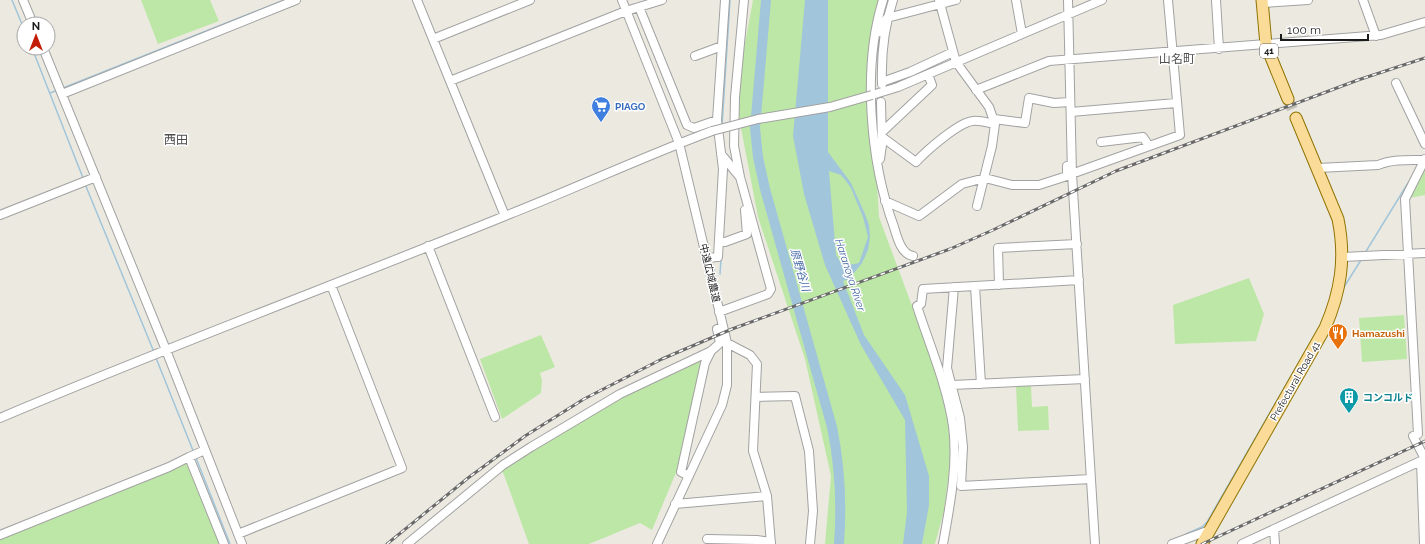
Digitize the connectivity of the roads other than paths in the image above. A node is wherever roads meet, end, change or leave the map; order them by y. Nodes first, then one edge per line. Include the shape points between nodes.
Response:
1 (22, 0) edge
2 (296, 0) edge
3 (417, 0) edge
4 (622, 0) edge
5 (662, 0) edge
6 (725, 0) edge
7 (744, 0) edge
8 (883, 0) edge
9 (893, 0) edge
10 (956, 0) edge
11 (1016, 0) edge
12 (1068, 0) edge
13 (1102, 0) edge
14 (1168, 0) edge
15 (1216, 0) edge
16 (1308, 0) edge
17 (1363, 0) edge
18 (525, 1) edge
19 (939, 2) edge
20 (1262, 2) edge
21 (639, 7) junction
22 (626, 11) junction
23 (1068, 15) junction
24 (29, 16) edge
25 (887, 18) junction
26 (1425, 22) edge
27 (1022, 34) junction
28 (1376, 36) junction
29 (433, 39) junction
30 (874, 42) junction
31 (1266, 45) junction
32 (722, 46) junction
33 (1219, 49) junction
34 (953, 52) junction
35 (1172, 53) junction
36 (46, 56) edge
37 (695, 56) dead end
38 (1070, 61) junction
39 (956, 62) junction
40 (928, 74) junction
41 (450, 81) junction
42 (1396, 83) dead end
43 (976, 90) junction
44 (62, 94) junction
45 (872, 95) junction
46 (1288, 99) tunnel mouth
47 (881, 102) dead end
48 (1070, 102) junction
49 (1176, 103) junction
50 (1071, 112) junction
51 (1296, 118) tunnel mouth
52 (717, 120) junction
53 (994, 121) junction
54 (1071, 122) junction
55 (882, 135) junction
56 (1101, 142) dead end
57 (679, 143) junction
58 (1425, 144) edge
59 (1149, 146) junction
60 (720, 153) junction
61 (1424, 161) edge
62 (877, 166) junction
63 (1318, 168) junction
64 (1077, 172) dead end
65 (740, 177) junction
66 (95, 178) junction
67 (985, 178) junction
68 (744, 189) junction
69 (885, 201) junction
70 (977, 206) dead end
71 (0, 215) edge
72 (505, 216) junction
73 (719, 242) junction
74 (1077, 244) junction
75 (428, 246) junction
76 (1425, 253) edge
77 (1409, 254) junction
78 (913, 256) dead end
79 (1343, 257) junction
80 (706, 258) junction
81 (1079, 280) junction
82 (331, 285) junction
83 (999, 285) junction
84 (975, 286) junction
85 (954, 287) junction
86 (719, 312) junction
87 (722, 327) junction
88 (727, 343) junction
89 (164, 351) junction
90 (710, 351) junction
91 (1085, 379) junction
92 (981, 384) junction
93 (952, 385) junction
94 (756, 397) junction
95 (495, 417) dead end
96 (0, 418) edge
97 (205, 450) junction
98 (189, 457) junction
99 (1424, 460) edge
100 (689, 476) junction
101 (1091, 479) junction
102 (767, 496) junction
103 (675, 504) junction
104 (1274, 529) junction
105 (1210, 530) junction
106 (238, 534) junction
107 (0, 535) edge
108 (707, 539) dead end
109 (771, 543) edge
110 (224, 544) edge
111 (242, 544) edge
112 (407, 544) edge
113 (657, 544) edge
114 (810, 544) edge
115 (943, 544) edge
116 (1095, 544) edge
117 (1172, 544) edge
118 (1202, 544) edge
119 (1242, 544) edge
120 (1275, 544) edge
121 (1424, 544) edge

1 - 24 street
2 - 44 street
3 - 29 street
4 - 22 street, 中遠広域農道
5 - 21 street
6 - 32 street
7 - 65 street via 734,146
8 - 30 street
9 - 25 street
10 - 19 street
11 - 27 street
12 - 23 street
13 - 23 street
14 - 35 street
15 - 33 street
16 - 20 street
17 - 28 street
18 - 29 street
19 - 25 street
19 - 34 street
20 - 31 main road, 41
21 - 22 street
21 - 52 street via 687,125 694,128
22 - 41 street
22 - 57 street, 中遠広域農道
23 - 27 street
23 - 38 street
25 - 30 street
25 - 34 street via 881,63 882,83
26 - 28 street
27 - 39 street
28 - 31 street
29 - 41 street
30 - 45 street
31 - 33 street
31 - 46 main road, 41
32 - 37 street
32 - 52 street
33 - 35 street
34 - 39 street
35 - 38 street
35 - 49 street
36 - 44 street
38 - 43 street via 1042,63
38 - 48 street
39 - 40 street
39 - 43 street
40 - 45 street
40 - 55 street via 932,85
41 - 72 street
42 - 58 street
43 - 53 street via 989,107
44 - 66 street
45 - 57 street, bridge via 830,107 758,119
45 - 62 street
47 - 55 street
48 - 50 street
48 - 53 street via 1029,98 1025,123
49 - 50 street
49 - 59 street via 1180,135
50 - 54 street
51 - 63 main road, Prefectural Road 41
52 - 60 street
53 - 55 street via 971,121 940,140 916,162
53 - 67 street
54 - 67 street via 1065,126 1067,176 1039,185 1012,185
54 - 74 street
55 - 62 street
56 - 59 street via 1143,137
57 - 72 street
57 - 80 street, 中遠広域農道
59 - 64 street
60 - 65 street
60 - 73 street via 723,169
61 - 63 street via 1404,160 1378,165
61 - 77 street via 1405,199
62 - 69 street
63 - 79 main road, Prefectural Road 41 via 1337,212
65 - 68 street
66 - 71 street
66 - 89 street
67 - 69 street via 962,184 919,216
67 - 70 street
68 - 73 street via 748,234
68 - 86 street via 770,289 768,294
69 - 78 street via 904,252
72 - 75 street
73 - 80 street via 718,257
74 - 81 street
74 - 83 street via 998,248
75 - 82 street
75 - 95 street
76 - 77 street
77 - 79 street
77 - 99 street via 1415,435
79 - 105 main road, Prefectural Road 41 via 1335,305 1325,328
80 - 86 street, 中遠広域農道
81 - 83 street
81 - 91 street
82 - 89 street
82 - 106 street via 402,468
83 - 84 street
84 - 85 street
84 - 92 street
85 - 93 street via 947,368
85 - 115 street via 923,289 921,304 917,306 953,425 955,456
86 - 87 street, 中遠広域農道
87 - 88 street, 中遠広域農道
87 - 90 street via 717,329 720,343
88 - 94 street via 755,360 758,370
88 - 100 street, 中遠広域農道 via 728,374 725,394
89 - 96 street
89 - 97 street
90 - 100 street via 705,363 681,472
90 - 112 street via 620,394 531,447 503,466
91 - 92 street
91 - 101 street
92 - 93 street
93 - 101 street via 960,418 963,447 961,486
94 - 102 street via 753,451
94 - 114 street via 795,396 809,451 813,511
97 - 98 street
97 - 106 street
98 - 107 street
98 - 110 street
99 - 104 street
99 - 121 street
100 - 103 street, 中遠広域農道
101 - 116 street
102 - 103 street
102 - 109 street
103 - 113 street, 中遠広域農道
104 - 119 street
104 - 120 street
105 - 117 street
105 - 118 main road, Prefectural Road 41
106 - 111 street
108 - 109 street via 757,540

